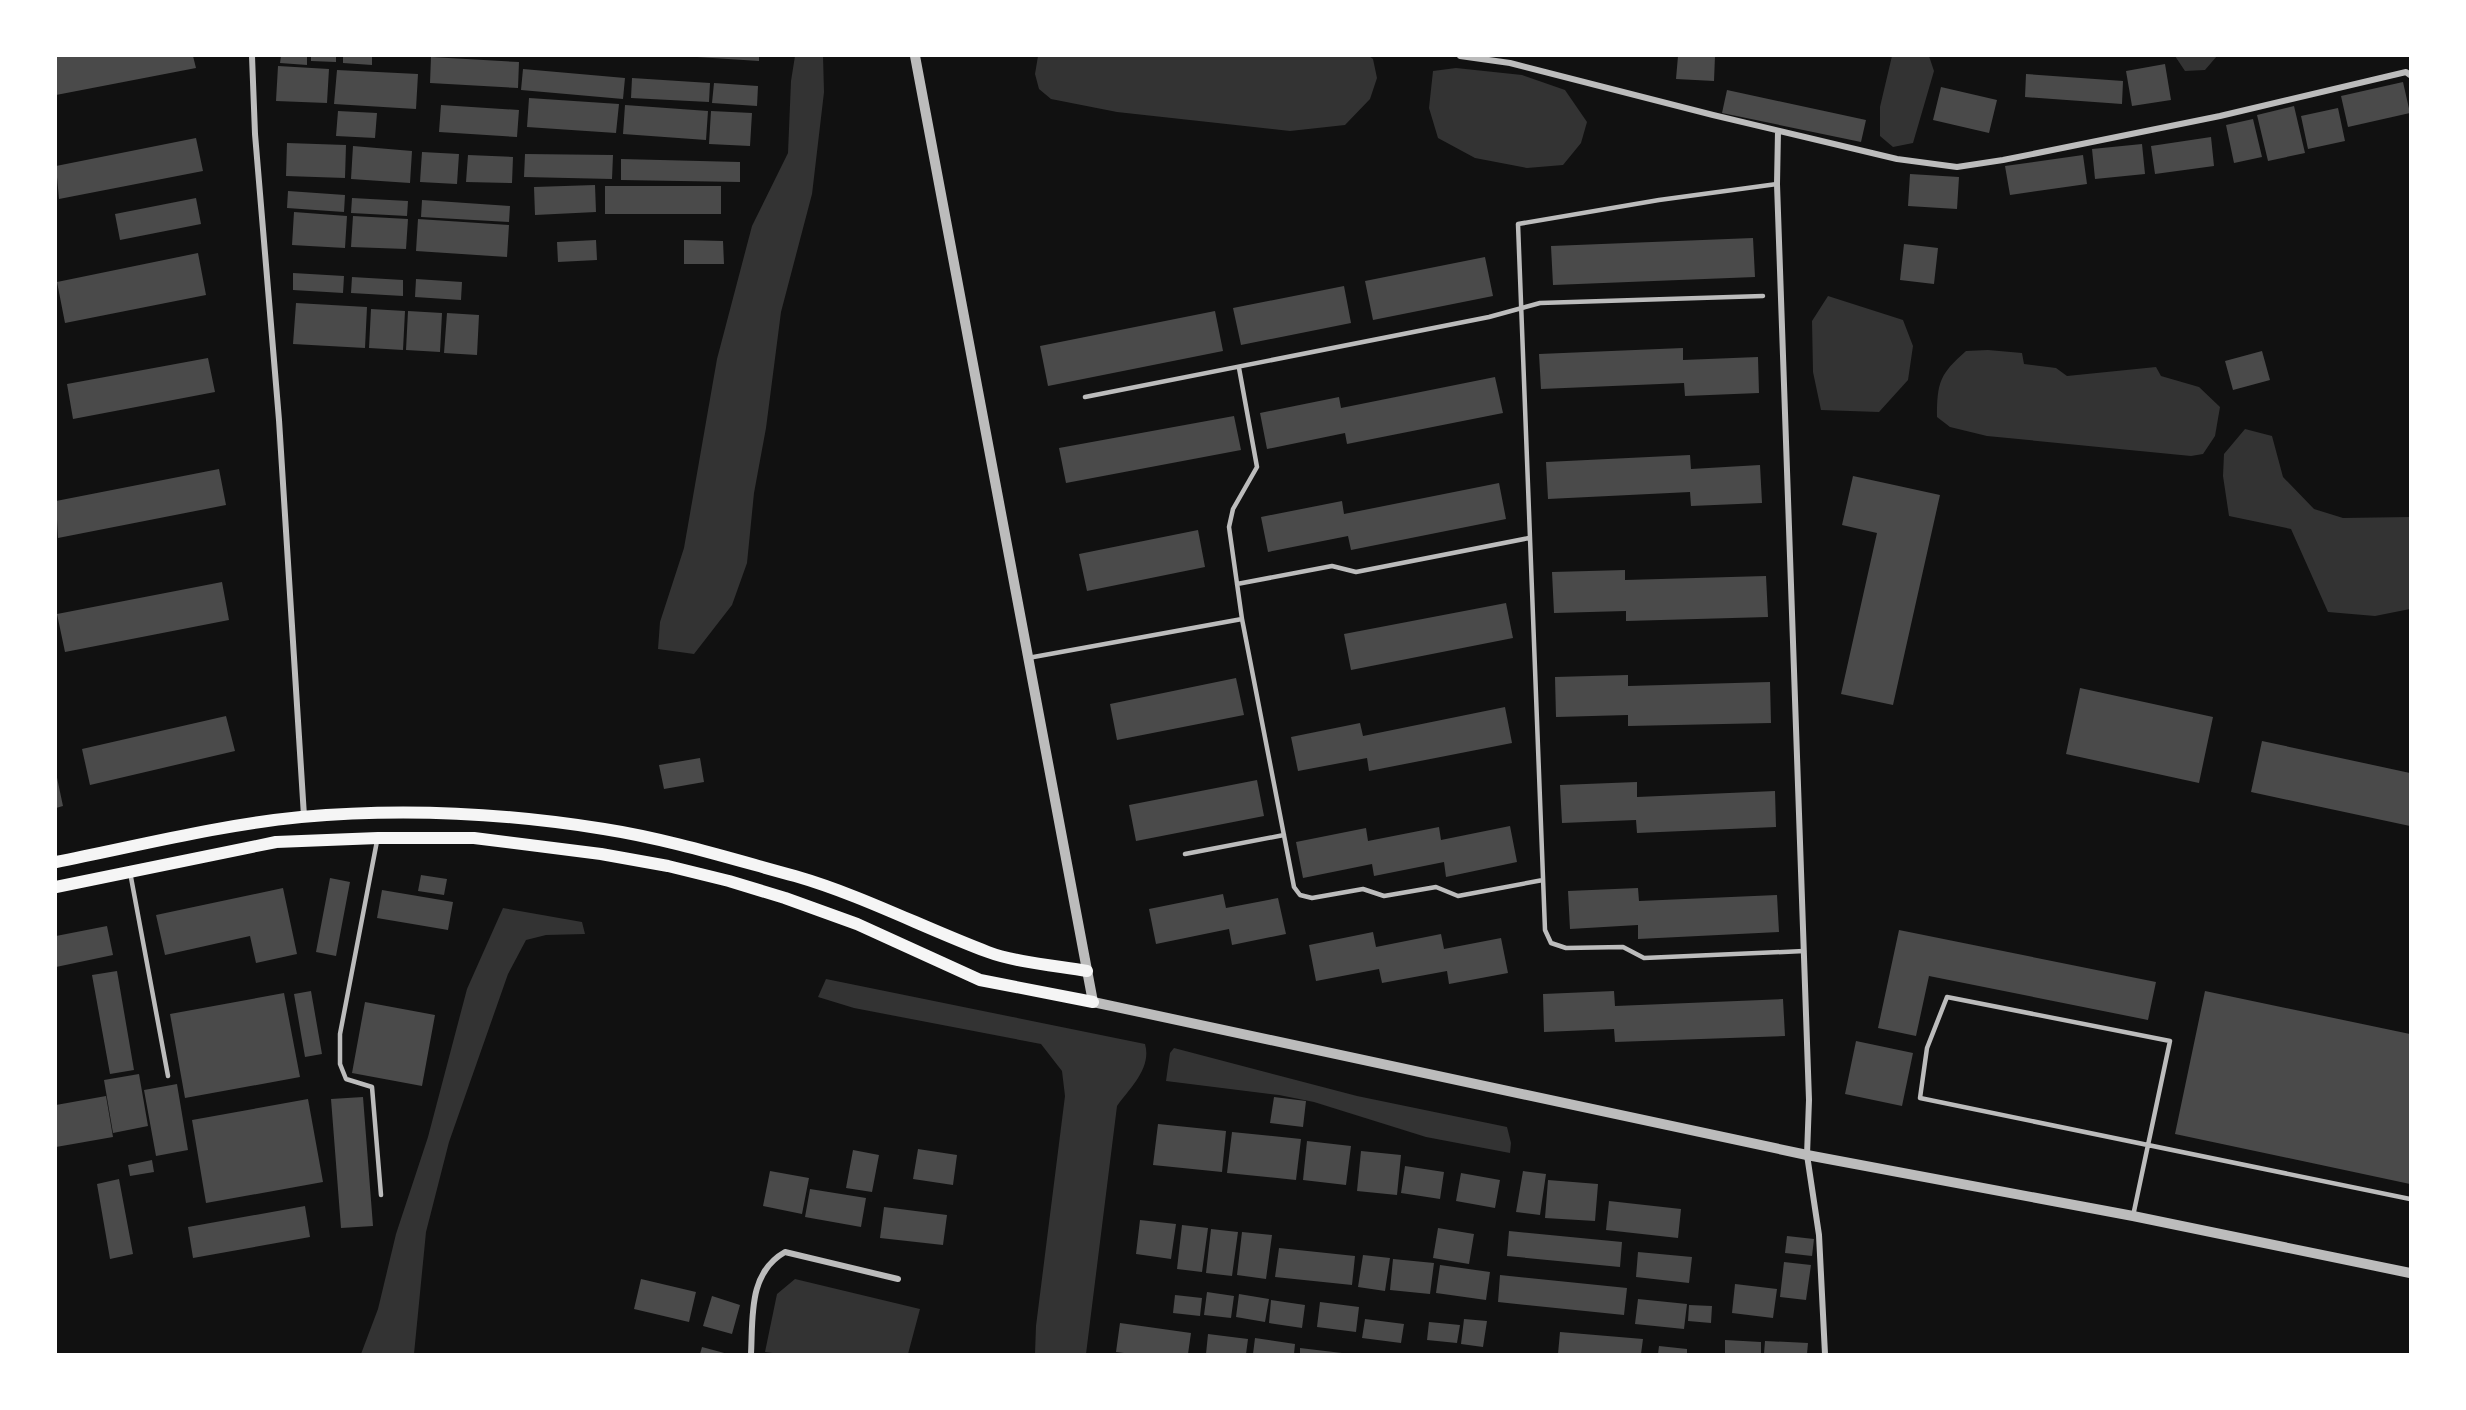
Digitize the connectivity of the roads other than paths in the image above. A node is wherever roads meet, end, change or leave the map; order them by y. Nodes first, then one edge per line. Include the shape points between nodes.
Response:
1 (252, 56) edge
2 (915, 56) edge
3 (1460, 56) edge
4 (2410, 75) edge
5 (1778, 131) junction
6 (1778, 184) junction
7 (1763, 296) dead end
8 (1521, 308) junction
9 (1239, 368) junction
10 (1085, 397) dead end
11 (1529, 538) junction
12 (1237, 584) junction
13 (1242, 619) junction
14 (1028, 658) junction
15 (304, 817) junction
16 (1284, 835) junction
17 (378, 838) junction
18 (1185, 854) dead end
19 (56, 862) edge
20 (130, 872) junction
21 (1543, 880) junction
22 (56, 887) edge
23 (1804, 951) junction
24 (1087, 971) junction
25 (1093, 1002) junction
26 (168, 1076) dead end
27 (2148, 1146) junction
28 (1807, 1155) junction
29 (381, 1195) dead end
30 (2410, 1199) edge
31 (2133, 1216) junction
32 (2410, 1273) edge
33 (898, 1279) dead end
34 (752, 1354) edge
35 (1825, 1354) edge

1 - 15 street
2 - 14 street
3 - 5 street via 1510,63
4 - 5 street via 2406,72 2220,116 1957,167 1898,159
5 - 6 street
6 - 8 lane via 1518,224
6 - 23 street
7 - 8 lane via 1540,303
8 - 9 lane
8 - 11 lane
9 - 10 lane
9 - 12 lane via 1257,467 1233,509 1229,527
11 - 12 lane via 1356,572 1332,566
11 - 21 lane
12 - 13 lane
13 - 14 lane
13 - 16 lane
14 - 24 street
15 - 19 main road via 258,822
15 - 24 main road via 456,814 606,829 799,877 991,953
16 - 18 lane
16 - 21 lane via 1294,887 1300,895 1312,898 1363,889 1384,896 1436,887 1458,896
17 - 20 main road via 276,842
17 - 25 main road via 474,838 668,866 741,884 826,913 980,980
17 - 29 lane via 340,1034 340,1064 346,1078 372,1087
20 - 22 main road
20 - 26 lane
21 - 23 lane via 1545,930 1551,943 1566,948 1623,948 1644,958
23 - 28 street
24 - 25 street
25 - 28 street
27 - 27 lane via 2170,1041 1947,997 1927,1048 1920,1098
27 - 30 lane
27 - 31 lane
28 - 31 street
28 - 35 street via 1819,1235
31 - 32 street
33 - 34 street via 785,1252 760,1276 753,1298

